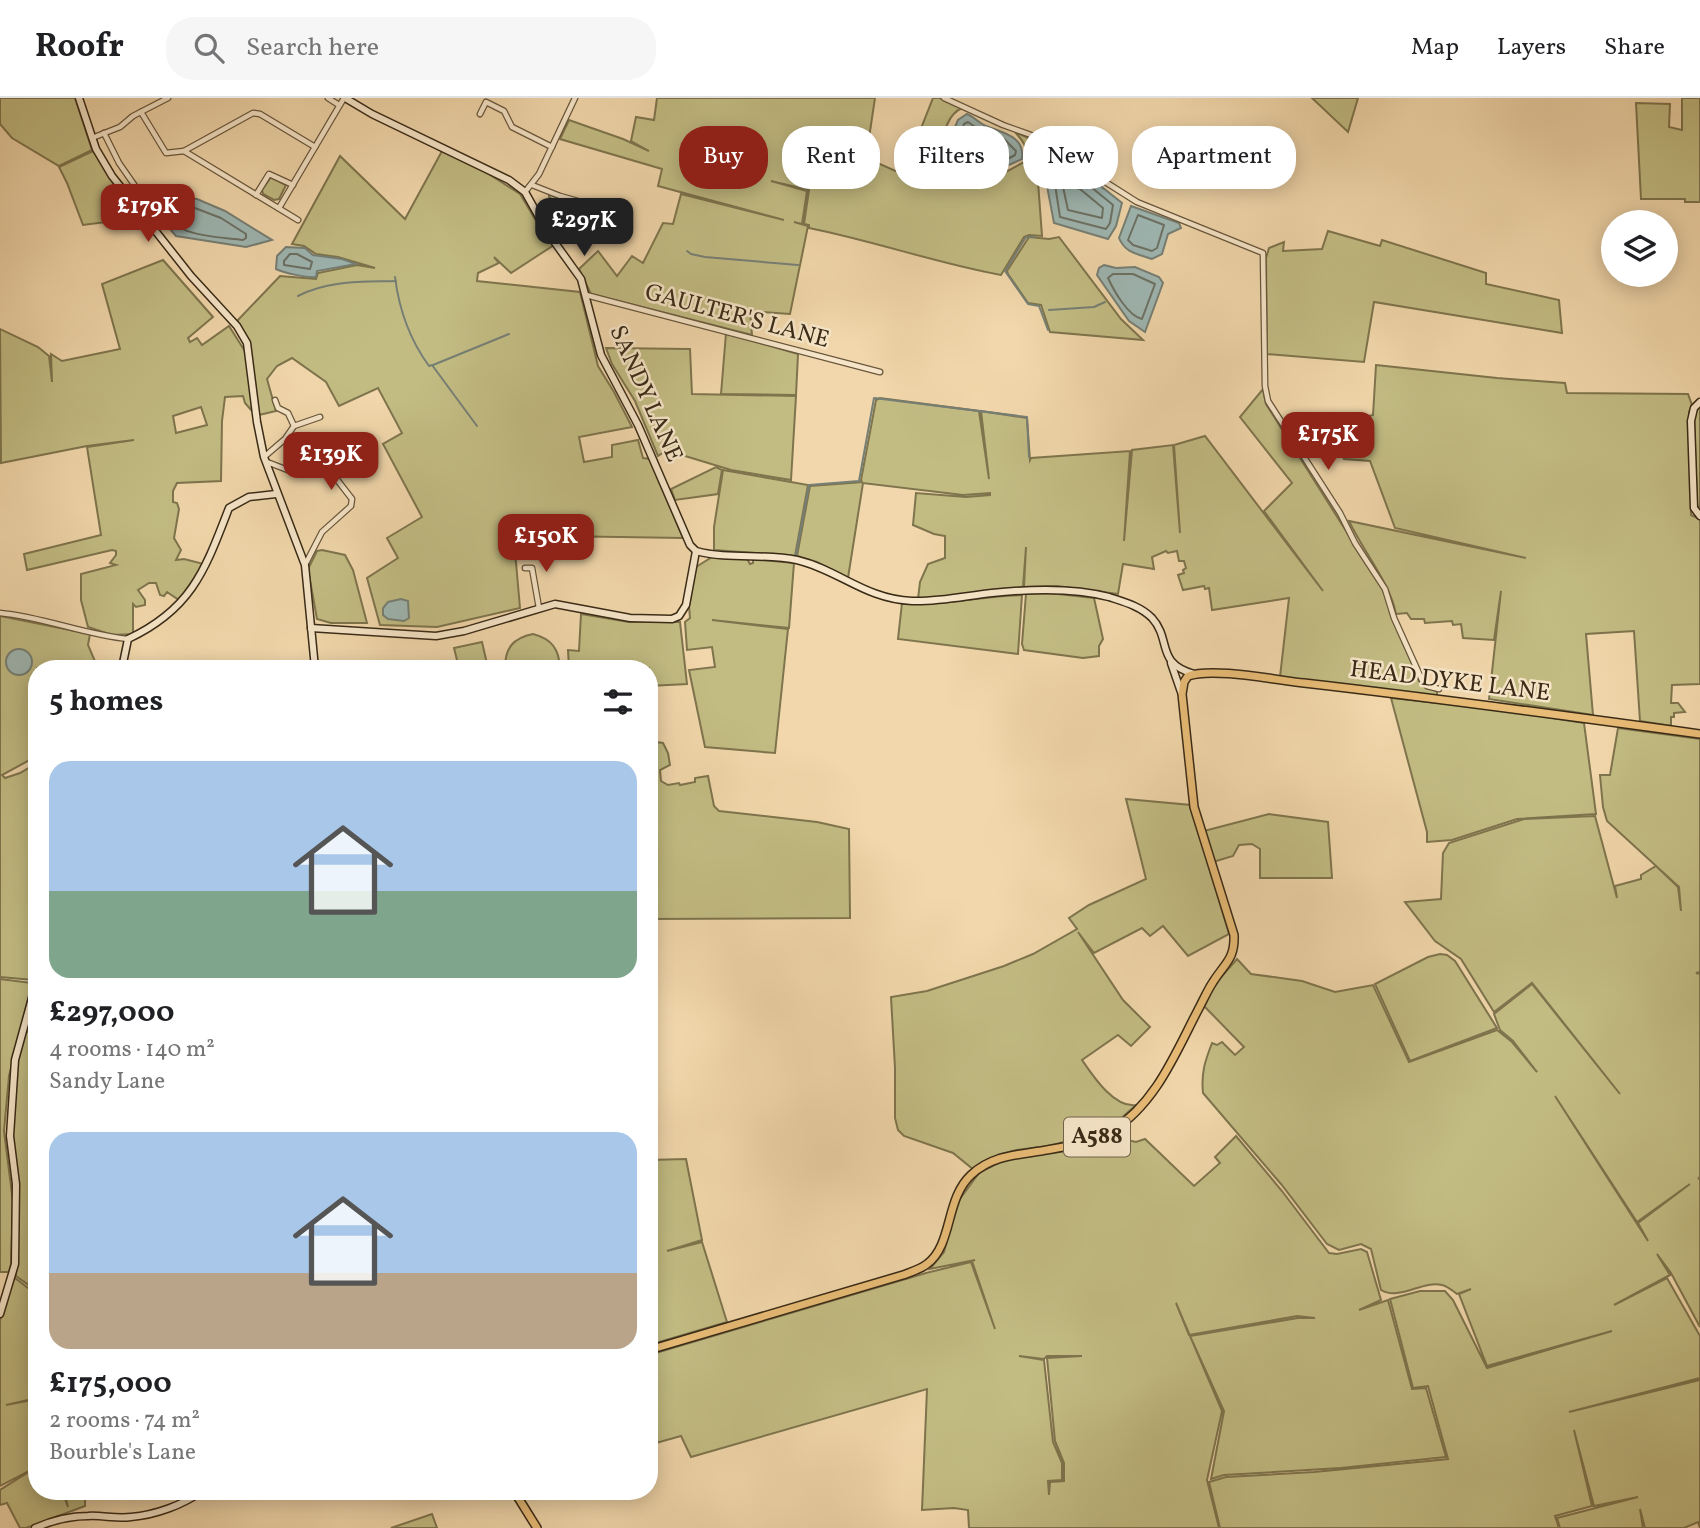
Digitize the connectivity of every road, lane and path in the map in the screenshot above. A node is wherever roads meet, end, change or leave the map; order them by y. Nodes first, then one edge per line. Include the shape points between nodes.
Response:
1 (79, 98) edge
2 (168, 98) edge
3 (328, 98) edge
4 (344, 98) edge
5 (575, 98) edge
6 (944, 98) edge
7 (340, 105) junction
8 (141, 112) junction
9 (480, 114) dead end
10 (104, 133) junction
11 (92, 138) junction
12 (315, 147) junction
13 (552, 147) junction
14 (184, 151) junction
15 (293, 185) junction
16 (532, 185) junction
17 (525, 192) junction
18 (256, 195) junction
19 (142, 196) dead end
20 (279, 208) junction
21 (627, 215) dead end
22 (298, 220) dead end
23 (586, 295) junction
24 (880, 372) dead end
25 (275, 400) dead end
26 (1700, 402) edge
27 (320, 417) dead end
28 (295, 426) junction
29 (265, 459) junction
30 (276, 494) junction
31 (1700, 516) edge
32 (696, 551) junction
33 (305, 565) junction
34 (525, 568) dead end
35 (539, 609) junction
36 (0, 613) edge
37 (311, 628) junction
38 (128, 639) junction
39 (124, 660) edge
40 (314, 660) edge
41 (1170, 662) junction
42 (1194, 674) junction
43 (1438, 689) dead end
44 (1182, 694) junction
45 (1700, 734) edge
46 (28, 1013) edge
47 (0, 1314) edge
48 (658, 1347) edge
49 (184, 1500) edge
50 (520, 1500) edge
51 (35, 1528) edge
52 (537, 1528) edge

1 - 11 main road
2 - 8 street
3 - 7 street
4 - 7 street
4 - 17 main road, SANDY LANE
5 - 13 street
6 - 43 street via 1031,135 1137,202 1263,253 1268,401 1385,589 1422,680
7 - 12 street
8 - 10 street
8 - 14 street via 166,153
9 - 13 street via 486,102 504,111 512,127
10 - 11 street
10 - 19 street
11 - 29 main road via 130,200 244,338
12 - 14 street via 256,113
12 - 15 street
13 - 16 street
14 - 18 street
15 - 18 street via 269,174
15 - 20 street
16 - 17 street
16 - 21 street
17 - 23 main road, SANDY LANE via 576,270
18 - 20 street
20 - 22 street
23 - 24 street, GAULTER'S LANE
23 - 32 main road, SANDY LANE via 601,355
25 - 28 street
26 - 31 main road via 1691,421 1694,508
27 - 28 street
28 - 29 street
29 - 30 main road via 277,482
29 - 33 street via 293,472 328,468 352,499 351,506 322,532
30 - 33 main road
30 - 38 main road via 231,505 209,560 185,600 163,620
32 - 35 main road via 686,605 672,619 630,618 555,604
32 - 41 main road via 795,560 869,592 910,601 1056,590 1106,596 1134,605 1153,619
33 - 37 main road
34 - 35 street via 532,568
35 - 37 main road via 436,636
36 - 38 street
37 - 40 main road
38 - 39 main road
41 - 42 main road
41 - 44 main road
42 - 44 main road via 1184,682
42 - 45 main road, HEAD DYKE LANE via 1388,693
44 - 48 main road, A588 via 1194,807 1234,944 1230,960 1212,983 1160,1084 1104,1135 1008,1155 972,1173 960,1188 940,1248 927,1265
46 - 47 main road via 15,1060 10,1136 16,1184 15,1264
49 - 51 main road via 134,1517 89,1515
50 - 52 main road

